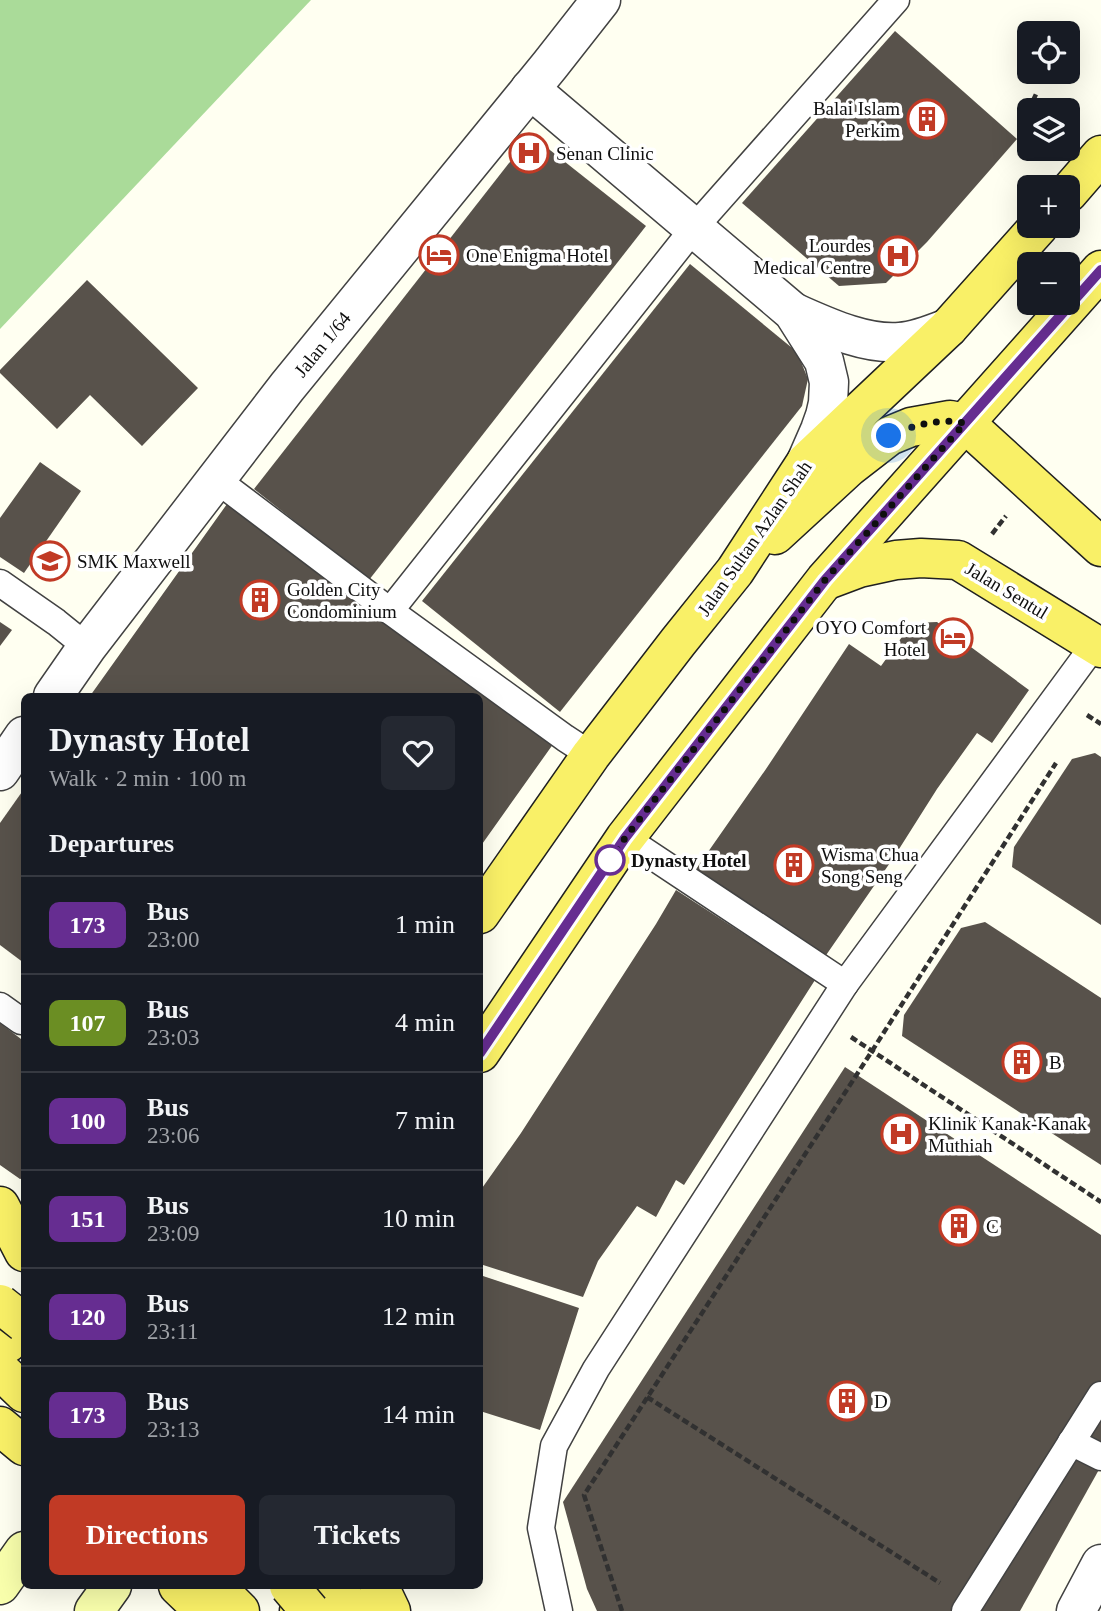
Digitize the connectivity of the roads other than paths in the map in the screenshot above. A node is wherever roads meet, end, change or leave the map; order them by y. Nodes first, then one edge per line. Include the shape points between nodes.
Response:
1 (601, 0) edge
2 (895, 0) edge
3 (530, 89) junction
4 (1101, 155) edge
5 (1080, 179) edge
6 (694, 228) junction
7 (1028, 238) edge
8 (1101, 270) edge
9 (793, 312) junction
10 (948, 328) junction
11 (965, 423) junction
12 (806, 461) junction
13 (216, 480) junction
14 (1101, 547) edge
15 (735, 571) junction
16 (825, 580) junction
17 (0, 583) edge
18 (390, 611) junction
19 (1098, 646) edge
20 (88, 648) junction
21 (55, 693) edge
22 (21, 740) edge
23 (591, 755) junction
24 (0, 771) edge
25 (625, 838) junction
26 (483, 910) edge
27 (845, 984) junction
28 (0, 1006) edge
29 (21, 1021) edge
30 (483, 1049) edge
31 (0, 1204) edge
32 (21, 1211) edge
33 (21, 1246) edge
34 (0, 1304) edge
35 (21, 1321) edge
36 (21, 1327) edge
37 (0, 1347) edge
38 (0, 1370) edge
39 (21, 1391) edge
40 (1101, 1395) edge
41 (0, 1426) edge
42 (1071, 1442) junction
43 (21, 1444) edge
44 (1101, 1457) edge
45 (21, 1555) edge
46 (1101, 1564) edge
47 (0, 1586) edge
48 (110, 1589) edge
49 (181, 1589) edge
50 (218, 1589) edge
51 (292, 1589) edge
52 (364, 1589) edge
53 (380, 1589) edge
54 (968, 1607) edge
55 (94, 1611) edge
56 (204, 1611) edge
57 (240, 1611) edge
58 (299, 1611) edge
59 (310, 1611) edge
60 (361, 1611) edge
61 (382, 1611) edge
62 (391, 1611) edge
63 (559, 1611) edge
64 (1076, 1611) edge

1 - 3 street, Jalan 1/64
2 - 6 lane
3 - 6 street
3 - 13 street, Jalan 1/64
4 - 5 main road
6 - 9 street
6 - 18 lane
7 - 10 main road, Jalan Sultan Azlan Shah
8 - 11 main road
9 - 10 street via 840,332 887,342
9 - 12 street via 824,361 829,382 825,416
10 - 12 main road, Jalan Sultan Azlan Shah
11 - 14 main road
11 - 15 main road via 950,420 889,436
11 - 16 main road
12 - 15 main road, Jalan Sultan Azlan Shah
13 - 18 lane
13 - 20 street, Jalan 1/64
15 - 23 main road, Jalan Sultan Azlan Shah
16 - 19 main road, Jalan Sentul via 895,560 958,560
16 - 25 main road
17 - 20 lane
18 - 23 lane
19 - 27 lane
20 - 21 street, Jalan 1/64
22 - 24 street
23 - 26 main road, Jalan Sultan Azlan Shah
25 - 27 lane
25 - 30 main road
27 - 63 lane via 596,1368 554,1446 541,1528
28 - 29 lane
31 - 32 main road
31 - 33 main road
34 - 35 main road, bridge
36 - 37 main road
38 - 39 main road
40 - 42 lane
41 - 43 main road
42 - 44 lane
42 - 54 lane
45 - 47 main road
46 - 64 street
48 - 55 main road
49 - 56 main road
50 - 57 main road
51 - 59 main road, bridge
52 - 61 main road
53 - 62 main road
58 - 60 main road via 322,1598

